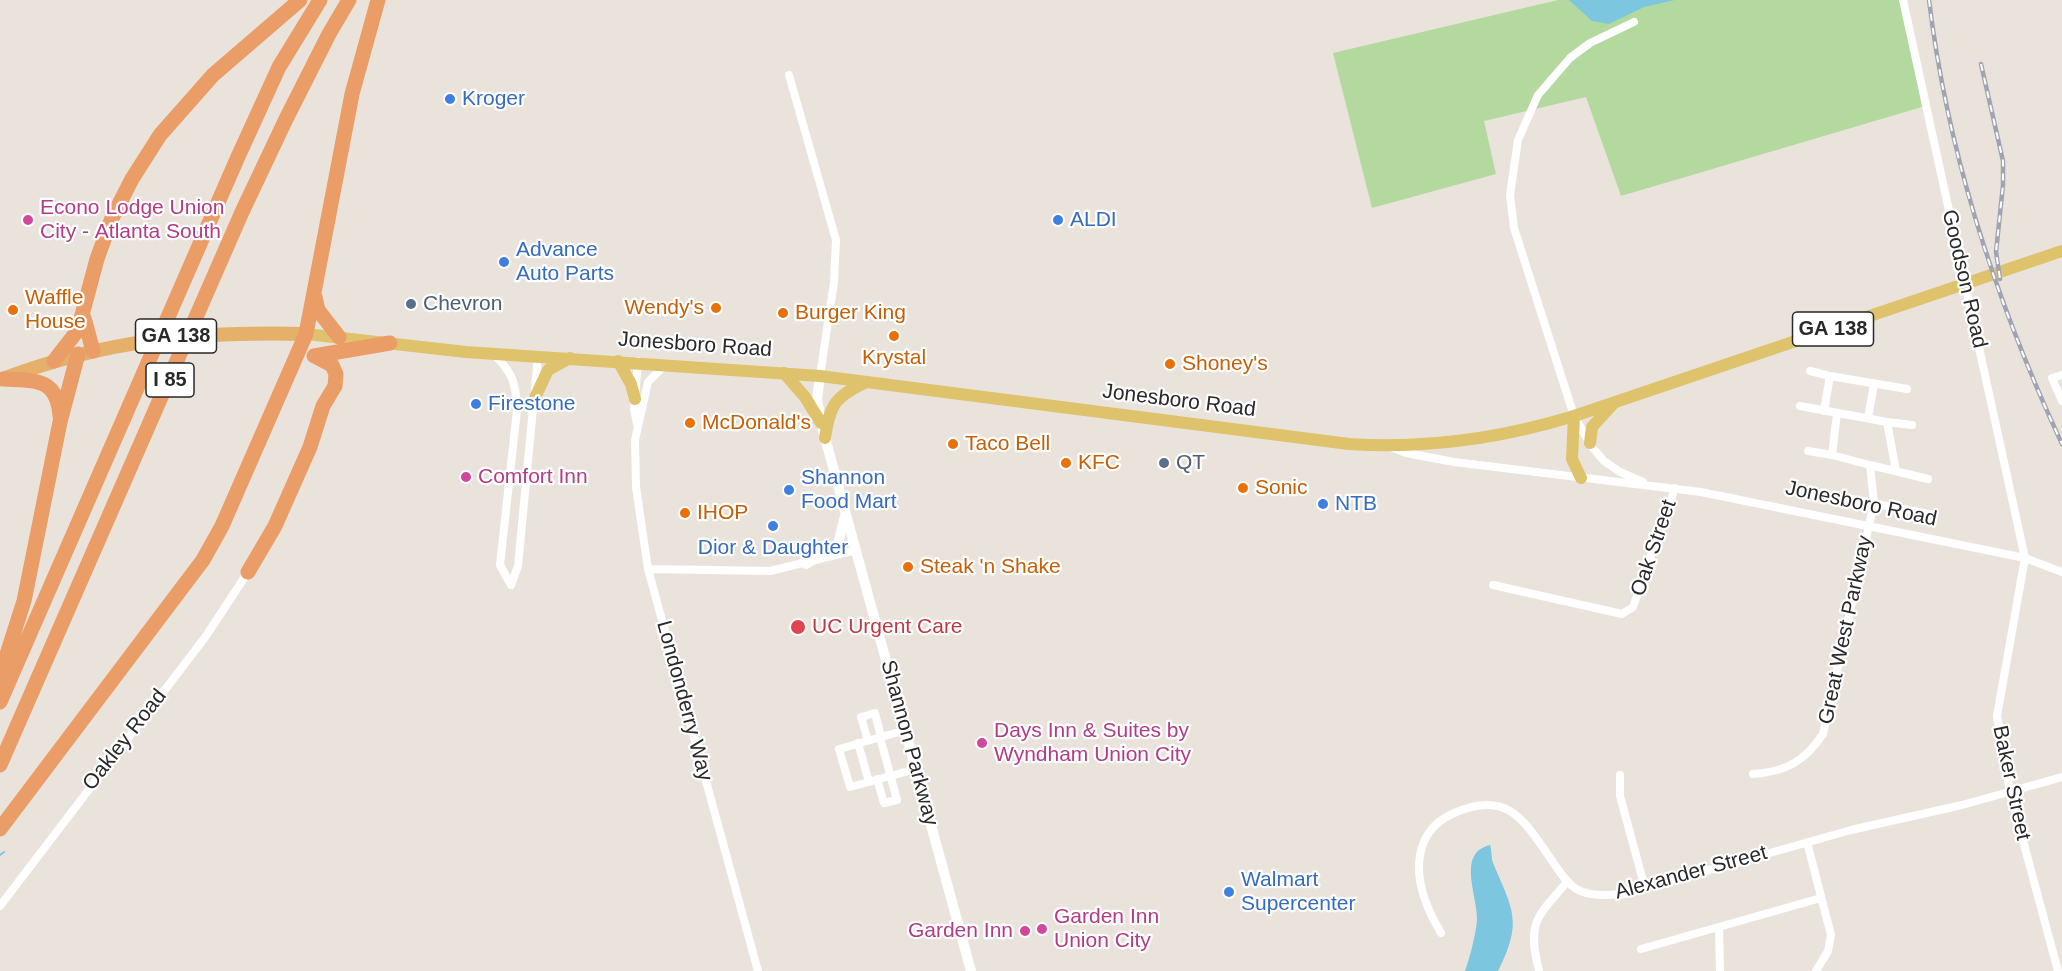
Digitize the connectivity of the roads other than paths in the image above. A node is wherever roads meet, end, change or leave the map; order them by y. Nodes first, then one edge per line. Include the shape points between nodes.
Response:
1 (300, 0) edge
2 (320, 0) edge
3 (349, 0) edge
4 (378, 0) edge
5 (1903, 0) edge
6 (1634, 22) dead end
7 (789, 75) dead end
8 (2062, 251) edge
9 (314, 292) junction
10 (84, 318) junction
11 (306, 334) junction
12 (339, 337) junction
13 (390, 343) junction
14 (85, 353) junction
15 (494, 353) junction
16 (315, 356) junction
17 (538, 356) junction
18 (570, 358) junction
19 (54, 361) junction
20 (618, 361) junction
21 (639, 361) junction
22 (666, 363) junction
23 (291, 369) junction
24 (1810, 371) dead end
25 (784, 373) junction
26 (2062, 375) edge
27 (820, 376) junction
28 (1830, 376) junction
29 (2, 380) edge
30 (866, 382) junction
31 (1874, 384) junction
32 (1907, 389) dead end
33 (635, 399) junction
34 (2062, 401) edge
35 (533, 402) junction
36 (1614, 403) junction
37 (1800, 406) dead end
38 (1824, 411) junction
39 (1837, 413) junction
40 (1574, 416) junction
41 (1868, 418) junction
42 (60, 422) junction
43 (1887, 422) junction
44 (821, 423) junction
45 (1912, 425) dead end
46 (637, 427) junction
47 (825, 438) junction
48 (1590, 443) junction
49 (1391, 446) junction
50 (1808, 451) dead end
51 (1832, 455) junction
52 (1869, 465) junction
53 (1896, 471) junction
54 (1581, 478) junction
55 (1928, 479) dead end
56 (1649, 485) junction
57 (1675, 488) junction
58 (1814, 492) dead end
59 (1874, 503) junction
60 (846, 513) junction
61 (1934, 514) dead end
62 (1869, 527) junction
63 (856, 550) junction
64 (2025, 558) junction
65 (806, 564) junction
66 (648, 569) junction
67 (248, 572) joint
68 (2062, 572) edge
69 (1493, 585) dead end
70 (0, 676) edge
71 (0, 702) edge
72 (906, 730) junction
73 (881, 737) junction
74 (863, 742) junction
75 (0, 765) edge
76 (916, 769) junction
77 (1753, 774) dead end
78 (1620, 775) dead end
79 (891, 776) junction
80 (2062, 777) edge
81 (873, 781) junction
82 (2010, 792) junction
83 (0, 829) edge
84 (1807, 842) junction
85 (1567, 882) junction
86 (1645, 888) junction
87 (1821, 898) junction
88 (0, 906) edge
89 (1719, 927) junction
90 (1441, 933) dead end
91 (1641, 949) dead end
92 (758, 971) edge
93 (971, 971) edge
94 (1539, 971) edge
95 (1720, 971) edge
96 (1816, 971) edge
97 (2058, 971) edge

1 - 10 highway via 213,75 160,135 112,218 97,259
2 - 71 highway, I 85 via 279,67 242,148
3 - 75 highway, I 85 via 286,118 242,212
4 - 9 highway via 352,94
5 - 64 street, Goodson Road
6 - 40 street via 1590,43 1553,76 1527,117 1513,161 1510,195 1514,228
7 - 27 street via 836,240 836,272
8 - 36 main road, GA 138
9 - 11 highway
9 - 12 highway via 318,310
10 - 14 highway
10 - 19 highway via 67,348
11 - 12 main road, Jonesboro Road / GA 138
11 - 14 highway, Jonesboro Road / GA 138 via 176,336
11 - 23 highway
12 - 13 main road, Jonesboro Road / GA 138
13 - 15 main road, Jonesboro Road / GA 138
13 - 16 highway
14 - 19 highway, Jonesboro Road / GA 138
14 - 42 highway
15 - 17 main road, Jonesboro Road / GA 138
15 - 35 street via 510,371 516,388 500,564 511,585 518,566
16 - 23 highway
16 - 67 highway via 332,365 335,386 323,406 310,447 275,526
17 - 18 main road, Jonesboro Road / GA 138
17 - 35 street
18 - 20 main road, Jonesboro Road / GA 138
18 - 35 main road via 548,370
19 - 29 highway, Jonesboro Road / GA 138
20 - 21 main road, Jonesboro Road / GA 138
20 - 33 main road via 632,384
21 - 22 main road, Jonesboro Road / GA 138
21 - 33 street, Londonderry Way
22 - 25 main road, Jonesboro Road / GA 138
22 - 46 street, Londonderry Way via 650,378
23 - 83 highway via 222,526 203,560
24 - 28 street
25 - 27 main road, Jonesboro Road / GA 138
25 - 44 main road
26 - 34 street via 2052,378
27 - 30 main road, Jonesboro Road / GA 138
27 - 44 street, Shannon Parkway via 817,399
28 - 31 street
28 - 38 street
29 - 42 highway via 49,386 58,402
30 - 47 main road via 839,396 832,405
30 - 49 main road, Jonesboro Road / GA 138 via 1349,444
31 - 32 street
31 - 41 street
33 - 46 street, Londonderry Way
36 - 40 main road, GA 138
36 - 48 main road via 1592,427
37 - 38 street
38 - 39 street
39 - 41 street
39 - 51 street
40 - 48 street, Jonesboro Road
40 - 49 main road, Jonesboro Road / GA 138 via 1489,438
40 - 54 main road via 1572,459
41 - 43 street
42 - 70 highway via 24,601
43 - 45 street
43 - 53 street
44 - 47 street, Shannon Parkway
46 - 66 street, Londonderry Way via 636,487
47 - 60 street, Shannon Parkway
48 - 56 street, Jonesboro Road via 1604,461
49 - 54 street, Jonesboro Road via 1406,453 1454,462
50 - 51 street
51 - 52 street
52 - 53 street
52 - 59 street, Great West Parkway
53 - 55 street
54 - 56 street, Jonesboro Road
56 - 57 street, Jonesboro Road
57 - 62 street, Jonesboro Road
57 - 69 street, Oak Street via 1628,612 1622,614
58 - 59 street
59 - 61 street
59 - 62 street, Great West Parkway
60 - 63 street, Shannon Parkway
60 - 65 street via 838,544
62 - 64 street, Jonesboro Road
62 - 77 street, Great West Parkway via 1823,734 1794,765 1774,773
63 - 65 street
63 - 72 street, Shannon Parkway
64 - 68 street, Jonesboro Road
64 - 82 street, Baker Street via 1997,716
65 - 66 street via 770,572
66 - 92 street, Londonderry Way
67 - 88 street, Oakley Road via 206,636
72 - 73 street
72 - 76 street, Shannon Parkway
73 - 74 street
73 - 74 street via 874,713 861,717
73 - 79 street
74 - 81 street
74 - 81 street via 839,749 850,787
76 - 79 street
76 - 93 street, Shannon Parkway
78 - 86 street via 1620,796
79 - 81 street
79 - 81 street via 897,800 884,803
80 - 82 street, Alexander Street
82 - 84 street, Alexander Street
82 - 97 street, Baker Street
84 - 86 street, Alexander Street
84 - 87 street
85 - 86 street, Alexander Street via 1586,893 1603,896
85 - 90 street via 1527,823 1510,810 1494,805 1466,808 1435,824 1420,854 1424,894
85 - 94 street via 1538,915 1533,927
87 - 89 street
87 - 96 street via 1831,935 1828,951
89 - 91 street
89 - 95 street

